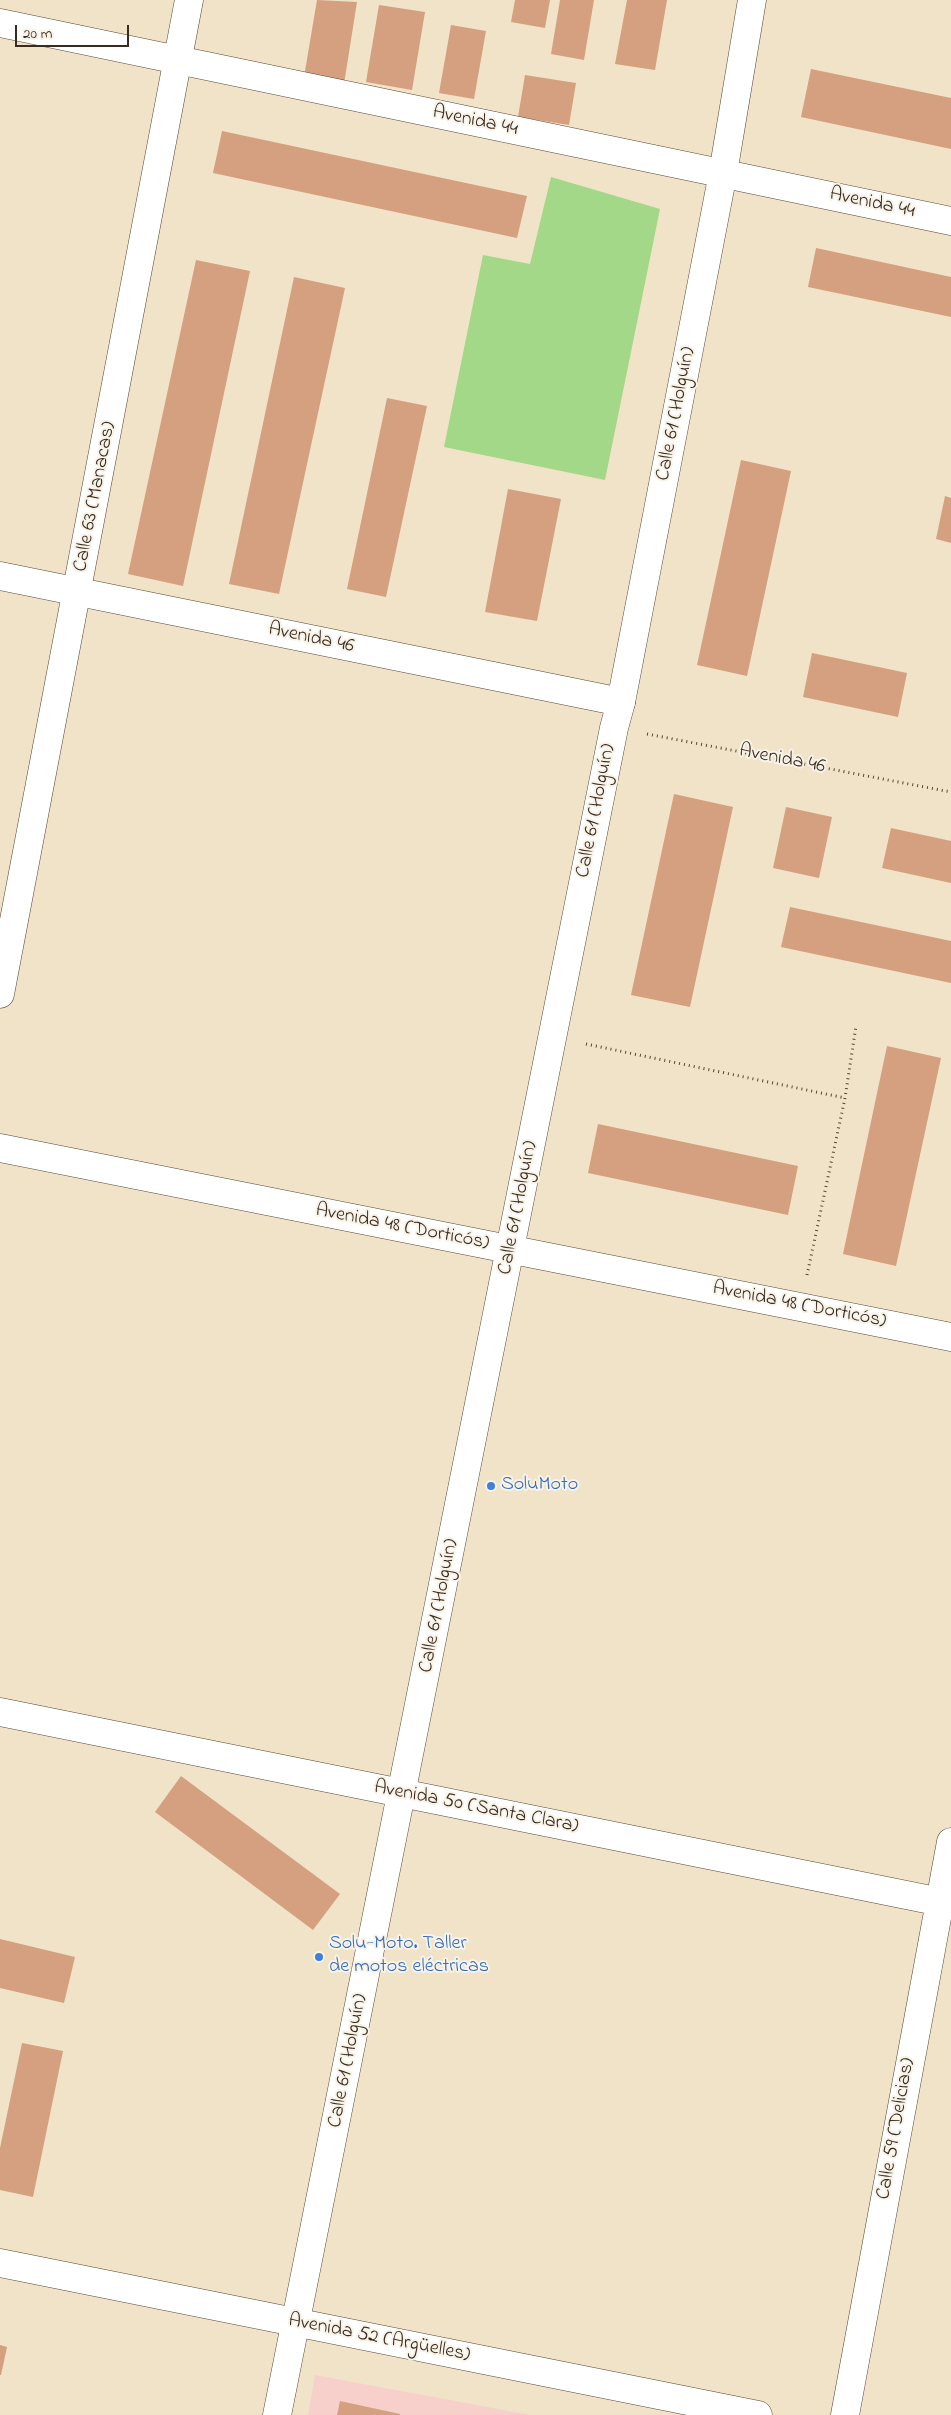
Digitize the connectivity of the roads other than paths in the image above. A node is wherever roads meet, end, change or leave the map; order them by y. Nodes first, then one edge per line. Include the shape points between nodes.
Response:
1 (189, 0) edge
2 (752, 0) edge
3 (0, 23) edge
4 (178, 60) junction
5 (723, 173) junction
6 (951, 221) edge
7 (0, 576) edge
8 (78, 591) junction
9 (618, 715) junction
10 (0, 994) edge
11 (0, 1148) edge
12 (511, 1250) junction
13 (951, 1337) edge
14 (0, 1712) edge
15 (403, 1793) junction
16 (951, 1842) edge
17 (945, 1903) edge
18 (0, 2263) edge
19 (296, 2322) junction
20 (277, 2415) edge
21 (758, 2415) edge
22 (845, 2415) edge

1 - 4 street, Calle 63 (Manacas)
2 - 5 street, Calle 61 (Holguín)
3 - 4 street, Avenida 44
4 - 5 street, Avenida 44
4 - 8 street, Calle 63 (Manacas)
5 - 6 street, Avenida 44
5 - 9 street, Calle 61 (Holguín)
7 - 8 street, Avenida 46
8 - 9 street, Avenida 46
8 - 10 street, Calle 63 (Manacas)
9 - 12 street, Calle 61 (Holguín)
11 - 12 street, Avenida 48 (Dorticós)
12 - 13 street, Avenida 48 (Dorticós)
12 - 15 street, Calle 61 (Holguín)
14 - 15 street, Avenida 50 (Santa Clara)
15 - 17 street, Avenida 50 (Santa Clara)
15 - 19 street, Calle 61 (Holguín)
16 - 17 street, Calle 59 (Delicias)
17 - 22 street, Calle 59 (Delicias)
18 - 19 street, Avenida 52 (Argüelles)
19 - 20 street, Calle 61 (Holguín)
19 - 21 street, Avenida 52 (Argüelles)

